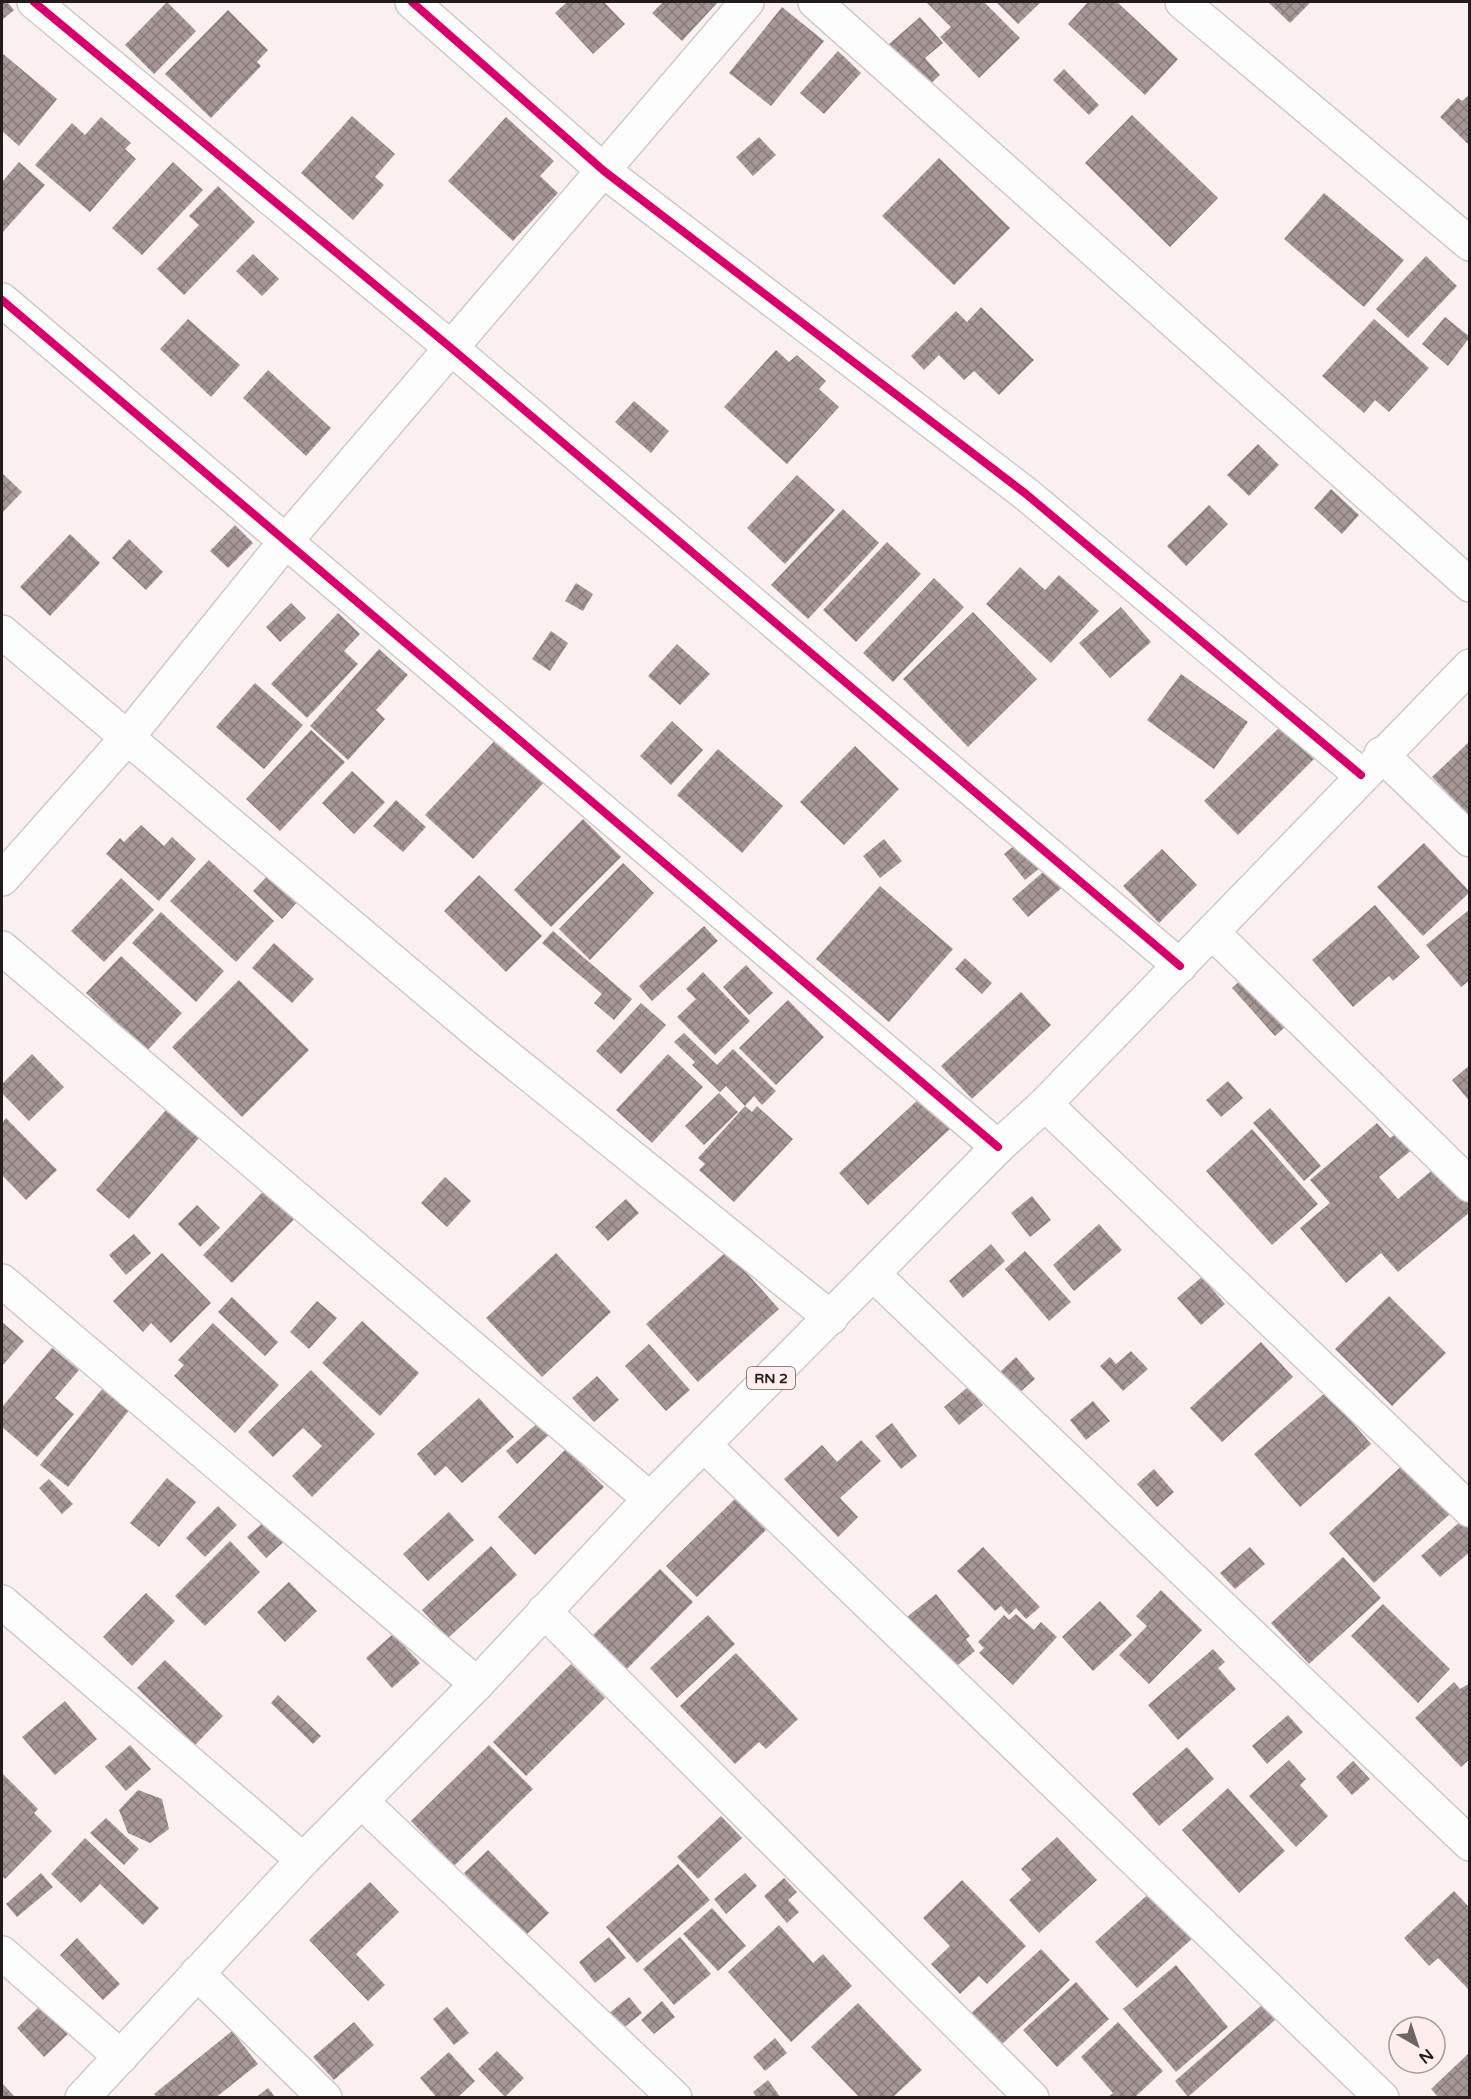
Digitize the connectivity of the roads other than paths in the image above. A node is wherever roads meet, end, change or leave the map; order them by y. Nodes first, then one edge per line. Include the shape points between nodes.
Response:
1 (34, 2) edge
2 (412, 2) edge
3 (747, 2) edge
4 (815, 2) edge
5 (1182, 2) edge
6 (603, 171) junction
7 (1470, 244) edge
8 (2, 300) edge
9 (450, 347) junction
10 (285, 542) junction
11 (1470, 585) edge
12 (2, 632) edge
13 (1470, 666) edge
14 (126, 739) junction
15 (1371, 764) junction
16 (1470, 840) edge
17 (2, 879) edge
18 (1212, 932) junction
19 (2, 948) edge
20 (1180, 966) junction
21 (1045, 1104) junction
22 (998, 1147) junction
23 (1470, 1185) edge
24 (873, 1274) junction
25 (2, 1281) edge
26 (831, 1318) junction
27 (705, 1445) junction
28 (650, 1499) junction
29 (1470, 1510) edge
30 (2, 1602) edge
31 (544, 1611) junction
32 (477, 1684) junction
33 (362, 1802) junction
34 (1470, 1844) edge
35 (303, 1860) junction
36 (2, 1953) edge
37 (197, 1973) junction
38 (121, 2057) junction
39 (82, 2097) edge
40 (325, 2097) edge
41 (675, 2097) edge
42 (1032, 2097) edge
43 (1382, 2097) edge

1 - 9 main road
2 - 6 main road
3 - 6 main road
4 - 11 main road
5 - 7 main road
6 - 9 main road
6 - 15 main road
8 - 10 main road
9 - 10 main road
9 - 20 main road
10 - 14 main road
10 - 22 main road
12 - 14 main road
13 - 15 main road, RN 2
14 - 17 main road
14 - 26 main road via 478,1033
15 - 16 main road
15 - 18 main road, RN 2
18 - 20 main road, RN 2
18 - 23 main road
19 - 28 main road
20 - 21 main road, RN 2
21 - 22 main road, RN 2
21 - 29 main road
22 - 24 main road, RN 2
24 - 26 main road, RN 2
24 - 34 main road
25 - 32 main road
26 - 27 main road, RN 2
27 - 28 main road, RN 2
27 - 43 main road
28 - 31 main road, RN 2
30 - 35 main road
31 - 32 main road, RN 2
31 - 42 main road
32 - 33 main road, RN 2
33 - 35 main road, RN 2
33 - 41 main road
35 - 37 main road, RN 2
36 - 38 main road
37 - 38 main road, RN 2
37 - 40 main road
38 - 39 main road, RN 2

